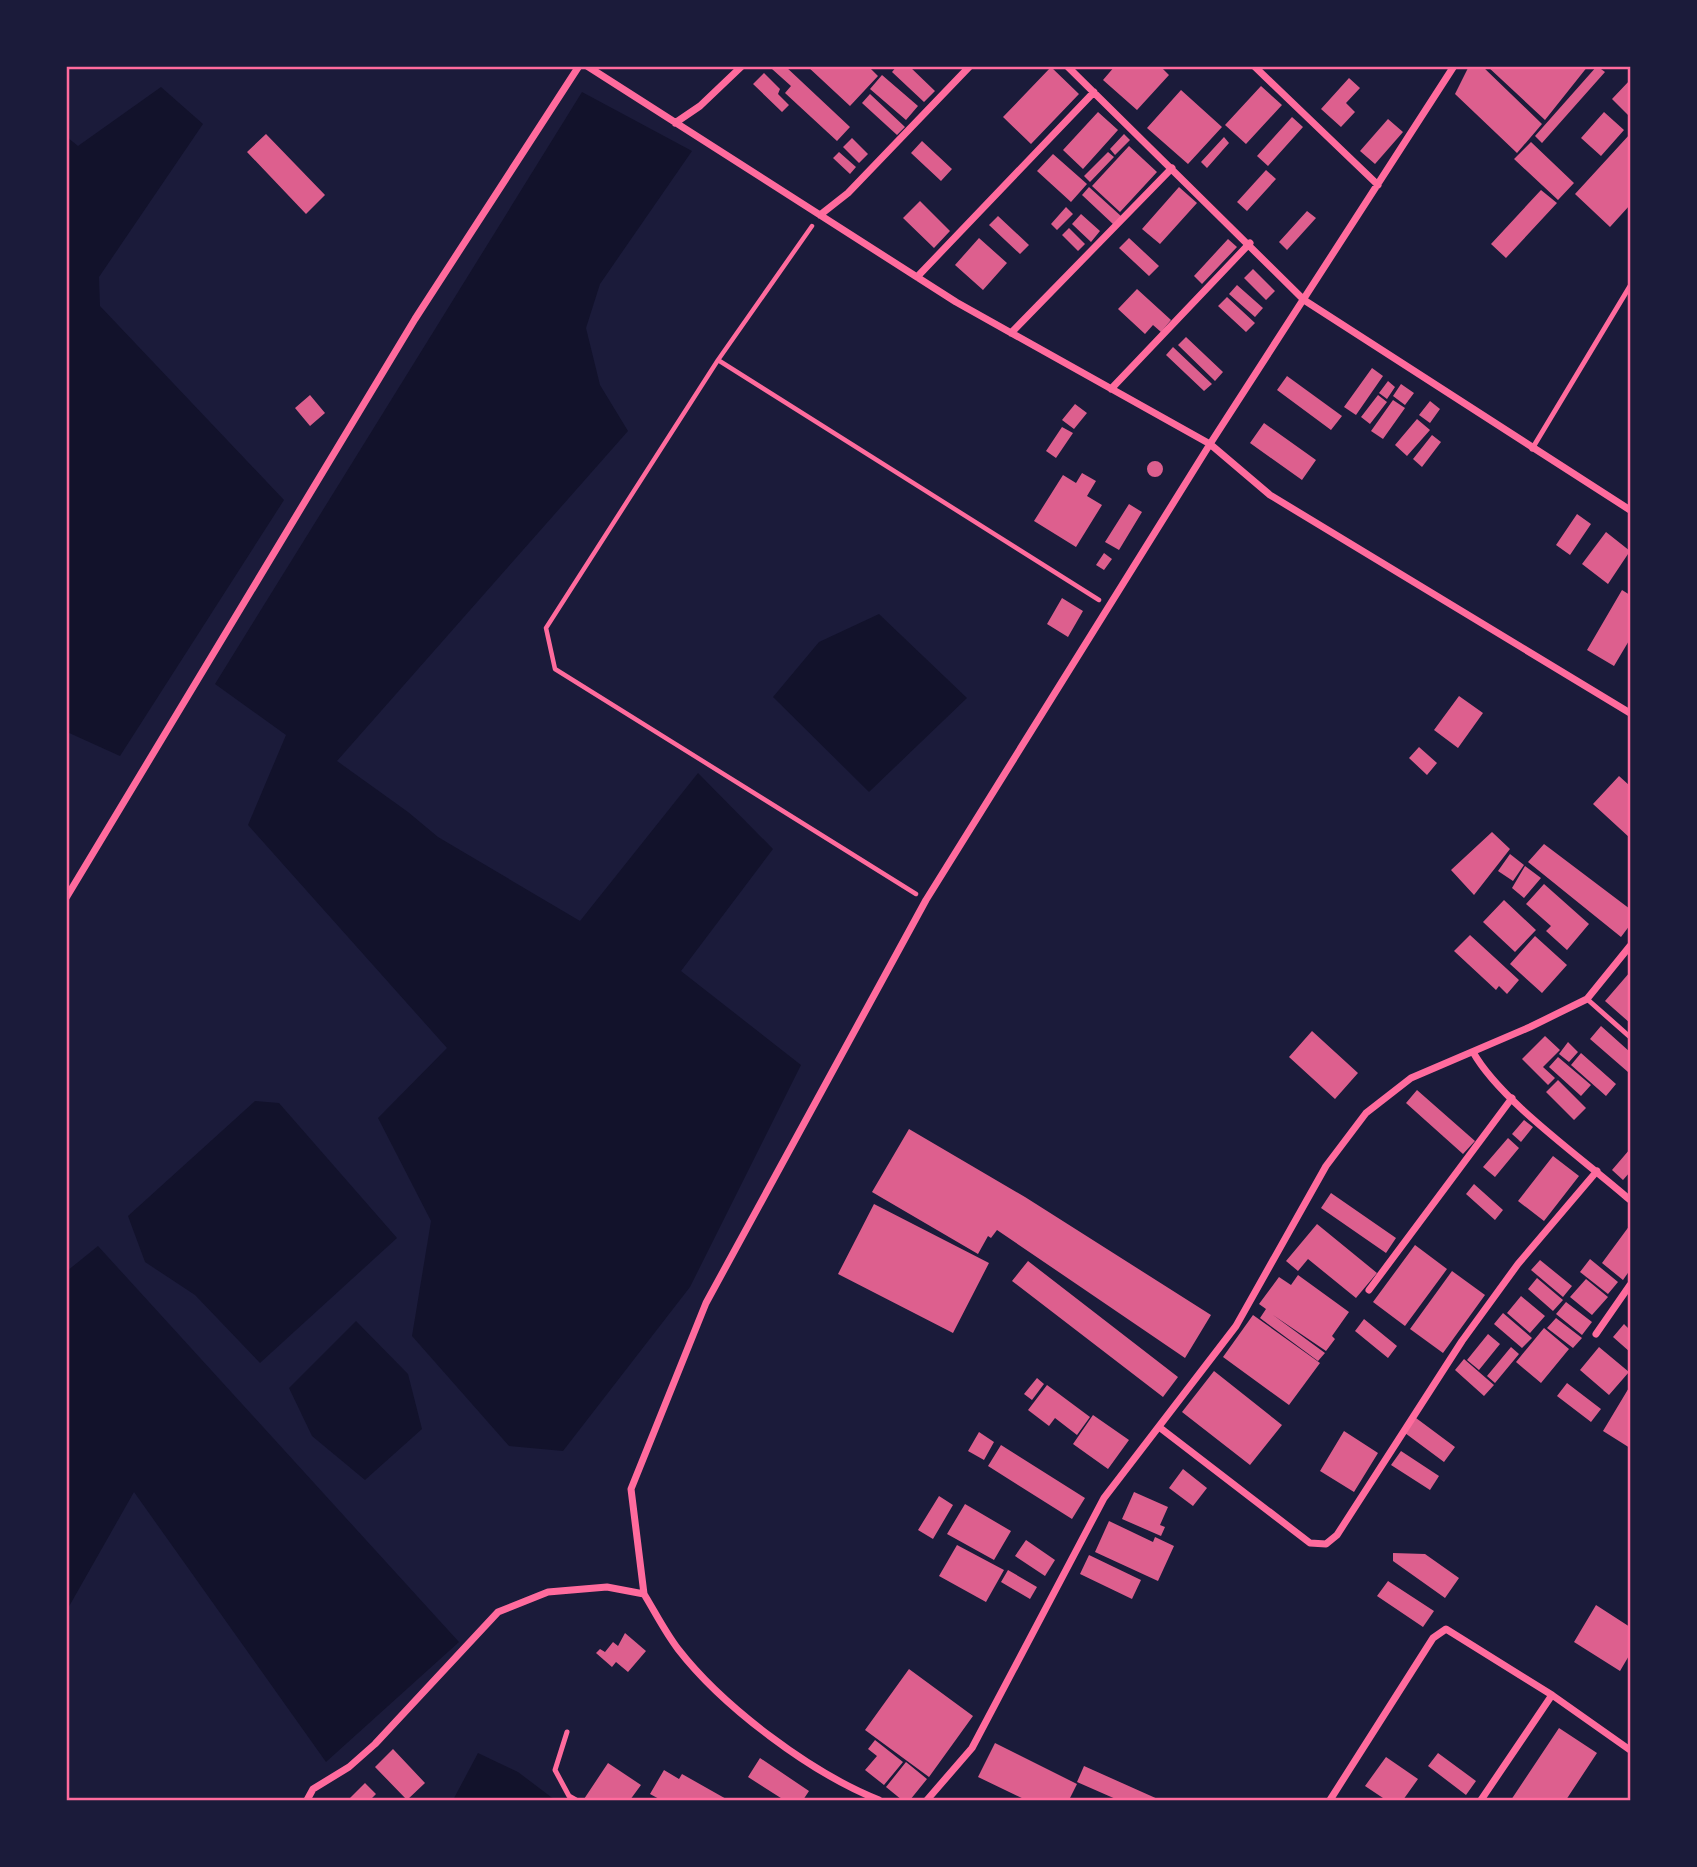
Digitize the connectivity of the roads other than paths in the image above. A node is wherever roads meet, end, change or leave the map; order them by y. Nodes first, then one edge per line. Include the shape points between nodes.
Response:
1 (579, 66) edge
2 (587, 66) edge
3 (742, 66) edge
4 (970, 66) edge
5 (1067, 66) edge
6 (1254, 66) edge
7 (1454, 66) edge
8 (1094, 92) junction
9 (675, 123) junction
10 (1172, 168) junction
11 (1378, 185) junction
12 (820, 215) junction
13 (1250, 243) junction
14 (917, 277) junction
15 (1630, 286) edge
16 (1304, 300) junction
17 (1012, 333) junction
18 (1111, 389) junction
19 (1210, 444) junction
20 (1532, 449) junction
21 (1630, 510) edge
22 (1630, 713) edge
23 (66, 898) edge
24 (1630, 946) edge
25 (1587, 999) junction
26 (1630, 1037) edge
27 (1473, 1052) junction
28 (1512, 1098) junction
29 (1597, 1171) junction
30 (1630, 1200) edge
31 (1630, 1285) edge
32 (1369, 1290) dead end
33 (1596, 1334) dead end
34 (1159, 1427) junction
35 (644, 1594) junction
36 (1552, 1695) junction
37 (567, 1732) dead end
38 (1630, 1750) edge
39 (307, 1801) edge
40 (576, 1801) edge
41 (879, 1801) edge
42 (927, 1801) edge
43 (1330, 1801) edge
44 (1481, 1801) edge

1 - 23 street via 415,319
2 - 9 street
3 - 9 street
4 - 12 street via 848,193
5 - 8 street
6 - 11 street
7 - 11 street
8 - 10 street
8 - 14 street
9 - 12 street
10 - 13 street
10 - 17 street
11 - 16 street
12 - 14 street
13 - 16 street
13 - 18 street
14 - 17 street
15 - 20 lane
16 - 19 street
16 - 20 street
17 - 18 street
18 - 19 street
19 - 22 street via 1270,495
19 - 35 street via 926,900 706,1303 631,1489
20 - 21 street
24 - 25 street
25 - 26 lane
25 - 27 street
27 - 28 street via 1483,1071
27 - 34 street via 1411,1078 1366,1113 1326,1166 1236,1326
28 - 29 street
28 - 32 street
29 - 30 street
29 - 34 street via 1518,1264 1448,1361 1337,1535 1326,1544 1310,1544
31 - 33 street
34 - 42 street via 1104,1498 972,1748
35 - 39 street via 607,1587 548,1592 498,1612 375,1744 313,1789
35 - 41 street via 677,1648 709,1684 779,1742
36 - 38 street
36 - 43 street via 1446,1629 1433,1638
36 - 44 street
37 - 40 lane via 555,1770

